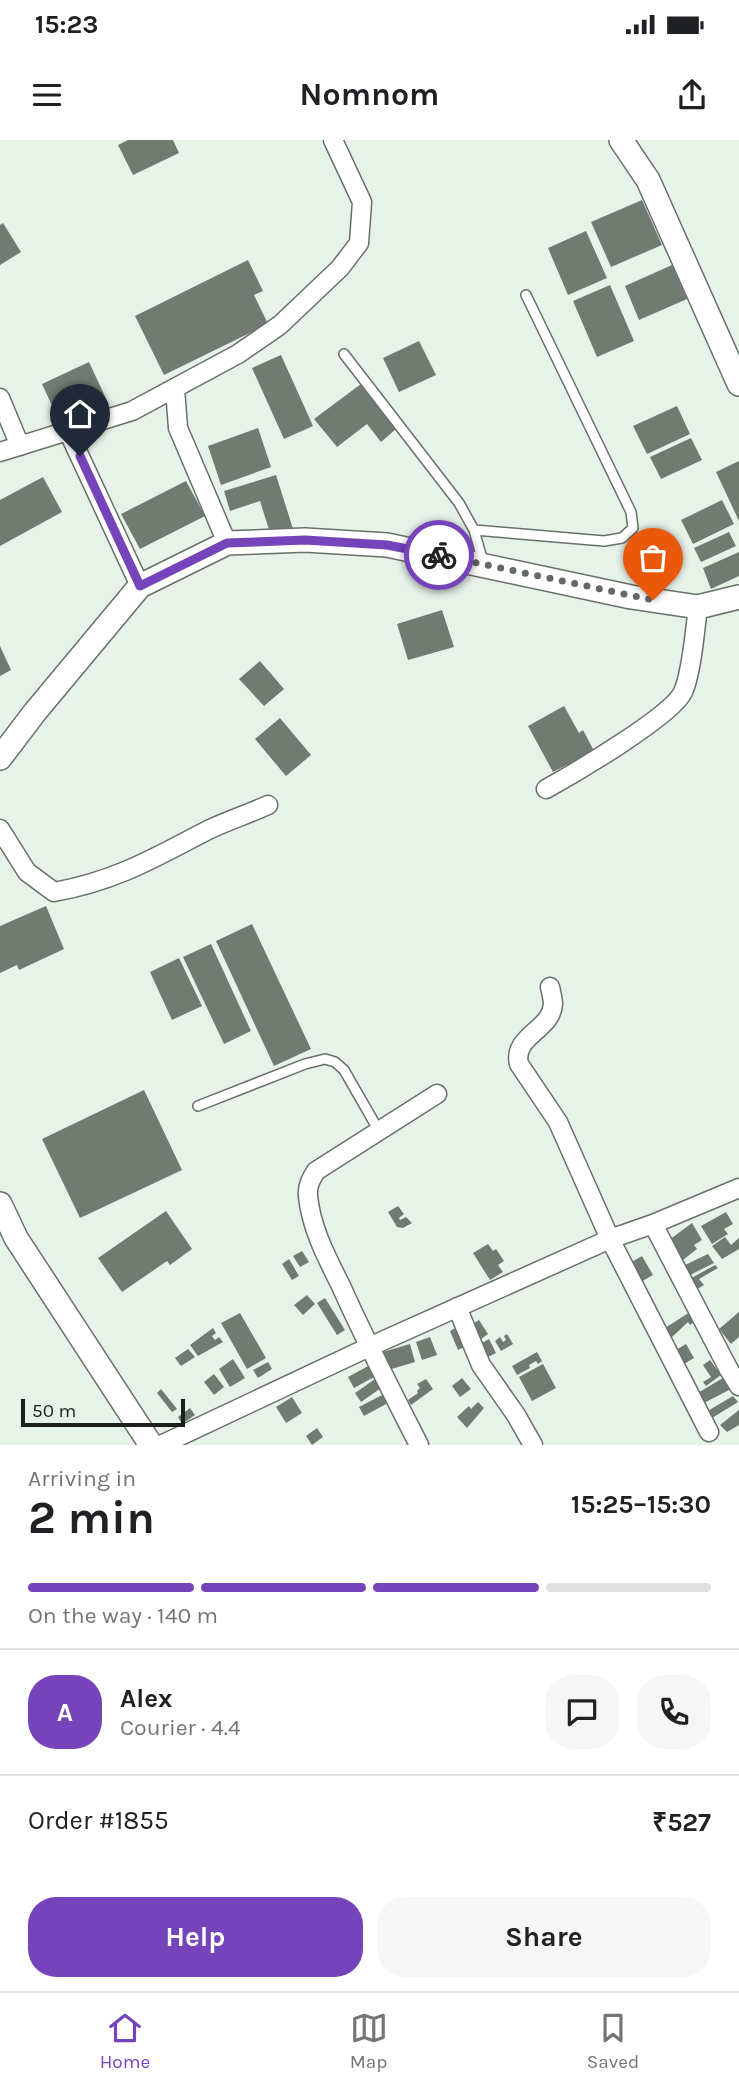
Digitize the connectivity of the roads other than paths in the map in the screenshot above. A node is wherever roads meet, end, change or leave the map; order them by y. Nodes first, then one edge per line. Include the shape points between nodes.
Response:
1 (333, 140) edge
2 (621, 140) edge
3 (526, 295) dead end
4 (344, 354) dead end
5 (739, 384) edge
6 (175, 390) junction
7 (0, 398) edge
8 (68, 431) junction
9 (20, 446) junction
10 (0, 452) edge
11 (474, 530) junction
12 (227, 543) junction
13 (484, 564) junction
14 (140, 586) junction
15 (739, 597) edge
16 (698, 607) junction
17 (0, 758) edge
18 (546, 789) dead end
19 (268, 806) dead end
20 (0, 829) edge
21 (550, 987) dead end
22 (437, 1094) dead end
23 (198, 1106) dead end
24 (379, 1131) junction
25 (739, 1188) edge
26 (0, 1204) edge
27 (653, 1224) junction
28 (610, 1239) junction
29 (457, 1307) junction
30 (369, 1347) junction
31 (739, 1386) edge
32 (709, 1432) dead end
33 (151, 1445) edge
34 (161, 1445) edge
35 (419, 1445) edge
36 (533, 1445) edge

1 - 6 street via 362,202 359,243 340,268 280,325
2 - 5 street via 648,180
3 - 11 lane via 631,512 633,528 622,538 604,541
4 - 11 lane via 438,474
6 - 8 street via 132,411
6 - 12 street via 178,428
7 - 9 street
8 - 9 street
8 - 14 street
9 - 10 street
11 - 13 lane
12 - 13 street via 305,540 387,545
12 - 14 street
13 - 16 street
14 - 17 street
15 - 16 street
16 - 18 street via 683,694 656,720
19 - 20 street via 142,865 89,886 54,892 27,872
21 - 28 street via 553,1004 549,1017 519,1048 517,1056 558,1122
22 - 24 street
23 - 24 lane via 324,1059 344,1070
24 - 30 street via 316,1171 307,1195 324,1250
25 - 27 street
26 - 33 street via 16,1238
27 - 28 street
27 - 31 street
28 - 29 street
28 - 32 street
29 - 30 street
29 - 36 street via 481,1365
30 - 34 street
30 - 35 street

